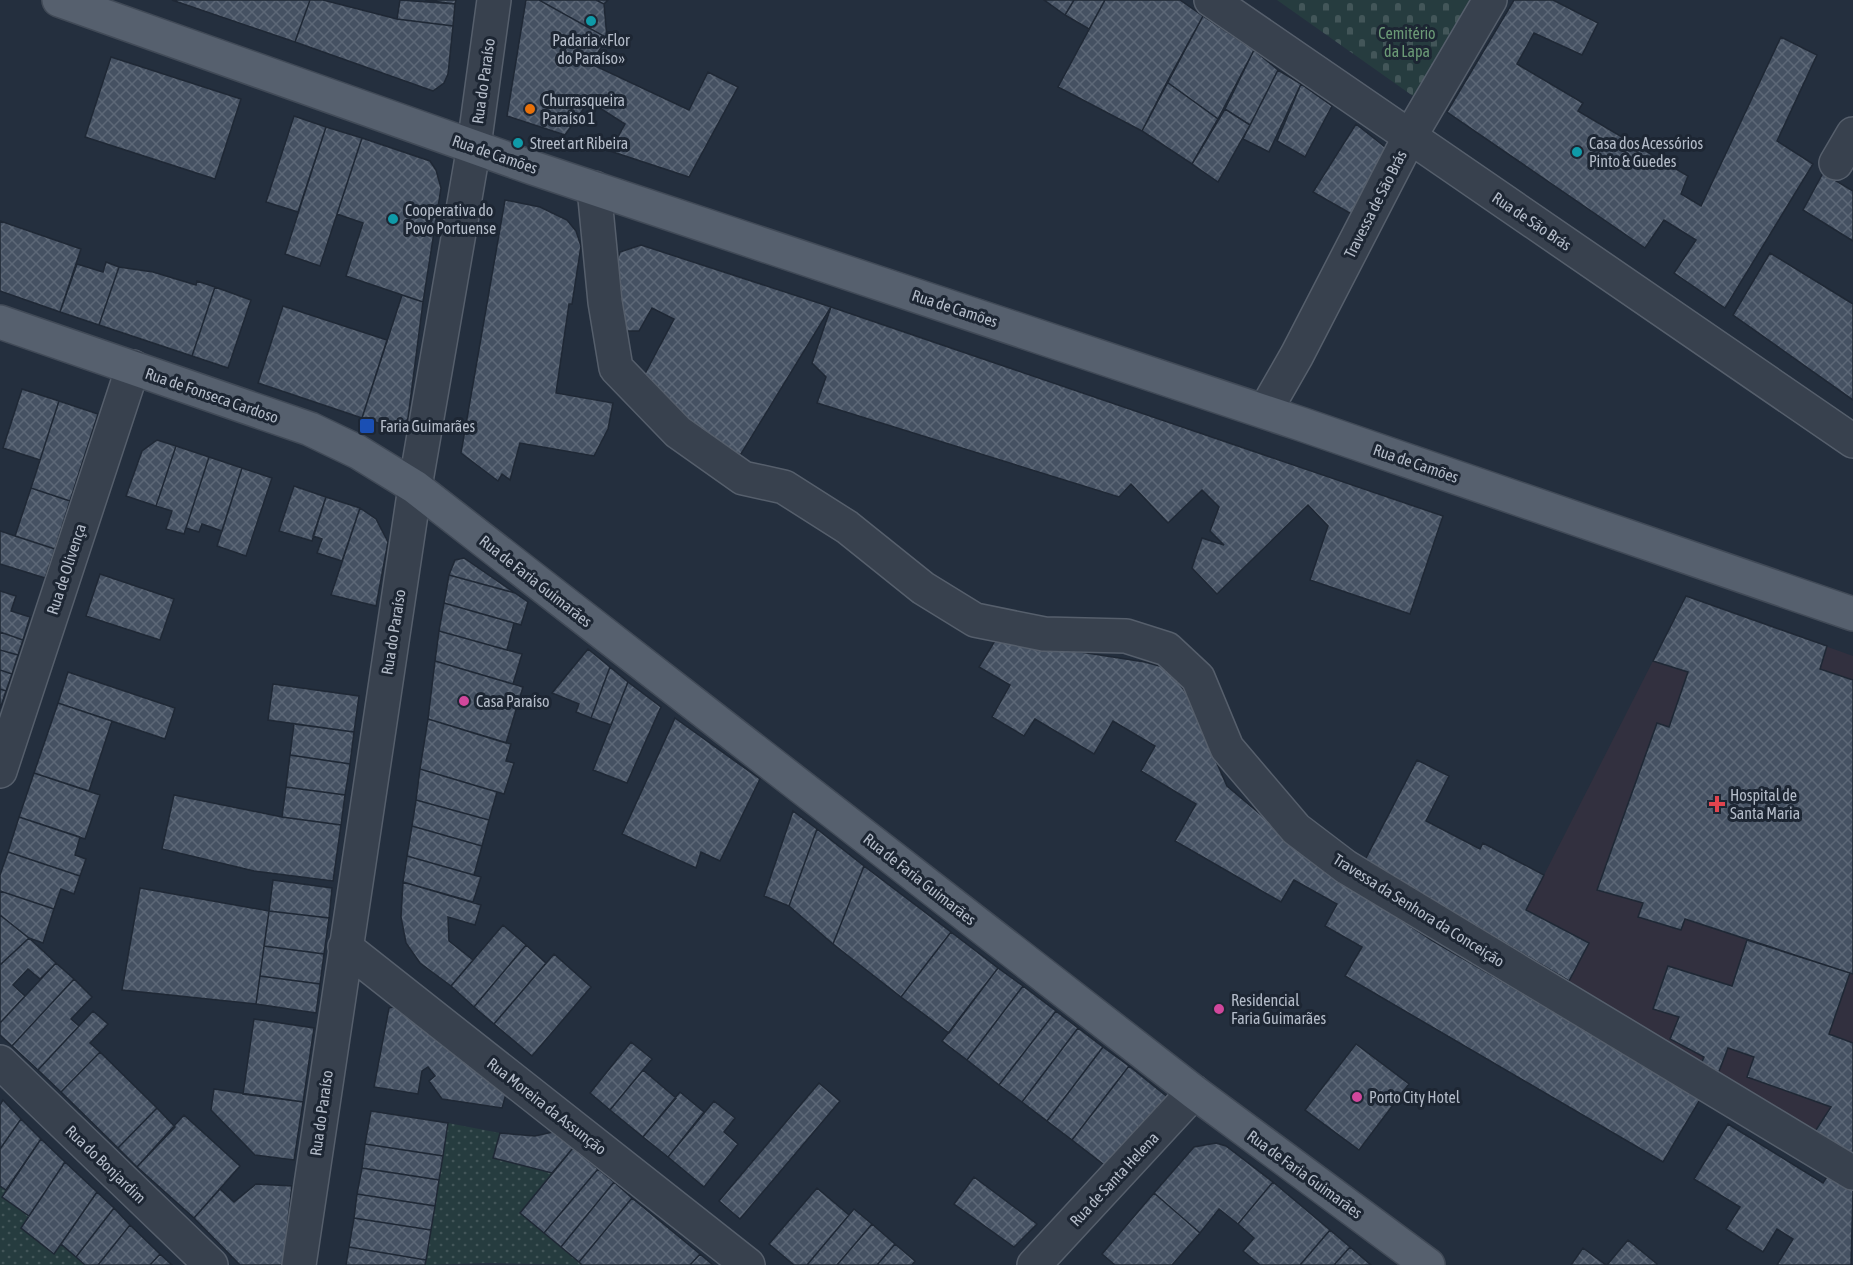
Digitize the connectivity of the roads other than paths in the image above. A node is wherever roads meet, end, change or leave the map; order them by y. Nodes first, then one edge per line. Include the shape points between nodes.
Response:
1 (58, 0) edge
2 (494, 0) edge
3 (1212, 0) edge
4 (1490, 0) edge
5 (1853, 134) edge
6 (1409, 138) junction
7 (474, 146) junction
8 (1836, 162) dead end
9 (594, 188) junction
10 (0, 322) edge
11 (133, 367) junction
12 (1265, 411) junction
13 (1853, 441) edge
14 (415, 487) junction
15 (1853, 614) edge
16 (0, 771) edge
17 (345, 947) junction
18 (0, 1062) edge
19 (1194, 1092) junction
20 (1853, 1173) edge
21 (211, 1265) edge
22 (299, 1265) edge
23 (748, 1265) edge
24 (1034, 1265) edge
25 (1428, 1265) edge

1 - 7 main road, Rua de Camões
2 - 7 street, Rua do Paraíso
3 - 6 street, Rua de São Brás
4 - 6 street, Travessa de São Brás
5 - 8 street
6 - 12 street, Travessa de São Brás
6 - 13 street, Rua de São Brás
7 - 9 main road, Rua de Camões
7 - 14 street, Rua do Paraíso
9 - 12 main road, Rua de Camões
9 - 20 street, Travessa da Senhora da Conceição via 616,368 678,432 743,478 784,487 847,527 922,588 975,620 1044,634 1126,636 1167,649 1198,678 1227,748 1296,829 1346,867
10 - 11 main road, Rua de Fonseca Cardoso
11 - 14 main road, Rua de Fonseca Cardoso via 310,429 358,452
11 - 16 street, Rua de Olivença
12 - 15 main road, Rua de Camões
14 - 17 street, Rua do Paraíso
14 - 19 main road, Rua de Faria Guimarães
17 - 22 street, Rua do Paraíso
17 - 23 street, Rua Moreira da Assunção
18 - 21 street, Rua do Bonjardim
19 - 24 street, Rua de Santa Helena
19 - 25 main road, Rua de Faria Guimarães

